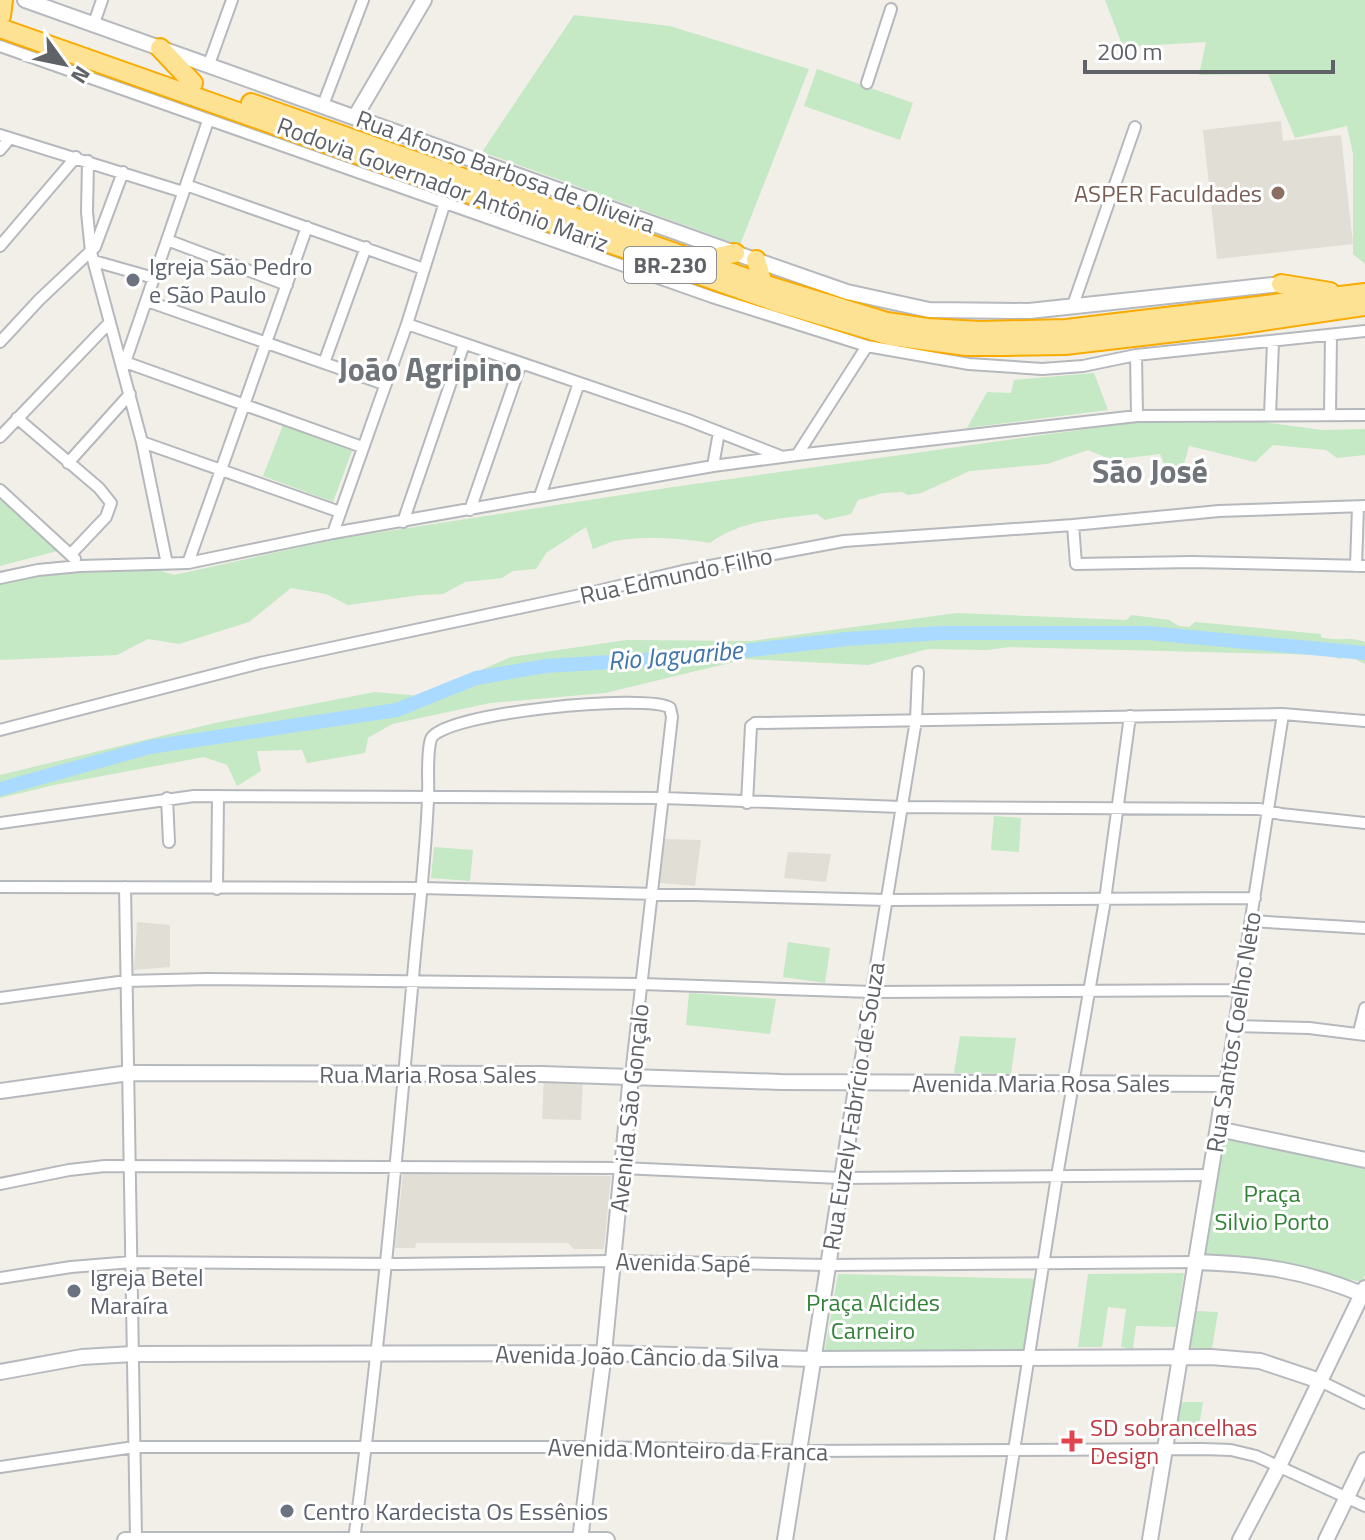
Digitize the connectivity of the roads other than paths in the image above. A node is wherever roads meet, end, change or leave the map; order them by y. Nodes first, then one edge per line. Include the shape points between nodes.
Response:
1 (25, 0) edge
2 (102, 0) edge
3 (232, 0) edge
4 (363, 0) edge
5 (424, 0) edge
6 (891, 9) dead end
7 (1, 15) edge
8 (93, 26) junction
9 (0, 46) edge
10 (160, 48) junction
11 (209, 64) junction
12 (193, 83) junction
13 (867, 83) dead end
14 (323, 105) junction
15 (355, 117) junction
16 (208, 121) junction
17 (1135, 127) dead end
18 (5, 137) edge
19 (0, 150) edge
20 (76, 157) junction
21 (88, 161) junction
22 (123, 172) junction
23 (185, 188) junction
24 (445, 202) junction
25 (307, 227) junction
26 (167, 240) junction
27 (0, 246) edge
28 (366, 247) junction
29 (735, 253) junction
30 (92, 256) junction
31 (756, 260) junction
32 (699, 261) junction
33 (424, 269) junction
34 (154, 278) junction
35 (763, 284) junction
36 (1281, 284) joint
37 (287, 285) junction
38 (1365, 290) edge
39 (147, 301) junction
40 (1365, 306) edge
41 (1072, 308) junction
42 (110, 322) junction
43 (407, 324) junction
44 (856, 327) junction
45 (1365, 331) edge
46 (1331, 335) junction
47 (0, 342) edge
48 (926, 342) junction
49 (266, 343) junction
50 (1273, 343) junction
51 (464, 344) junction
52 (867, 346) junction
53 (904, 353) junction
54 (1136, 355) junction
55 (324, 363) junction
56 (521, 363) junction
57 (124, 365) junction
58 (579, 383) junction
59 (384, 384) junction
60 (130, 394) junction
61 (244, 405) junction
62 (1330, 414) junction
63 (1270, 415) junction
64 (1365, 415) edge
65 (1137, 416) junction
66 (17, 418) junction
67 (719, 432) junction
68 (0, 437) edge
69 (142, 442) junction
70 (362, 447) junction
71 (797, 455) junction
72 (782, 457) junction
73 (68, 463) junction
74 (713, 466) junction
75 (221, 470) junction
76 (0, 490) edge
77 (540, 496) junction
78 (1362, 506) edge
79 (470, 510) junction
80 (340, 512) junction
81 (403, 522) junction
82 (1073, 525) junction
83 (333, 533) junction
84 (71, 554) junction
85 (188, 563) junction
86 (167, 564) junction
87 (80, 566) junction
88 (1360, 566) edge
89 (0, 578) edge
90 (918, 672) dead end
91 (1283, 714) junction
92 (1130, 716) junction
93 (916, 720) junction
94 (1365, 721) edge
95 (0, 730) edge
96 (218, 796) junction
97 (167, 798) junction
98 (428, 798) junction
99 (663, 798) junction
100 (747, 803) junction
101 (901, 807) junction
102 (1117, 807) junction
103 (1270, 811) junction
104 (0, 823) edge
105 (1365, 823) edge
106 (169, 842) dead end
107 (0, 887) edge
108 (125, 887) junction
109 (421, 888) junction
110 (217, 889) junction
111 (652, 892) junction
112 (1255, 898) junction
113 (887, 900) junction
114 (1105, 900) junction
115 (1251, 921) junction
116 (1365, 928) edge
117 (126, 981) junction
118 (413, 982) junction
119 (642, 984) junction
120 (1239, 990) junction
121 (872, 992) junction
122 (1087, 992) junction
123 (0, 998) edge
124 (1365, 1008) edge
125 (1235, 1026) junction
126 (1362, 1033) edge
127 (129, 1073) junction
128 (403, 1075) junction
129 (631, 1075) junction
130 (857, 1082) junction
131 (1073, 1084) junction
132 (1225, 1084) junction
133 (0, 1091) edge
134 (1218, 1129) junction
135 (1365, 1160) edge
136 (394, 1165) junction
137 (131, 1166) junction
138 (622, 1168) junction
139 (1209, 1175) junction
140 (1057, 1176) junction
141 (840, 1178) junction
142 (0, 1184) edge
143 (611, 1261) junction
144 (132, 1262) junction
145 (1196, 1262) junction
146 (384, 1263) junction
147 (828, 1265) junction
148 (1044, 1265) junction
149 (0, 1278) edge
150 (1364, 1293) edge
151 (375, 1353) junction
152 (604, 1353) junction
153 (133, 1354) junction
154 (1180, 1358) junction
155 (812, 1359) junction
156 (1030, 1359) junction
157 (0, 1372) edge
158 (1320, 1381) junction
159 (1365, 1403) edge
160 (367, 1446) junction
161 (134, 1447) junction
162 (591, 1447) junction
163 (1166, 1448) junction
164 (798, 1451) junction
165 (1015, 1451) junction
166 (1365, 1460) edge
167 (1279, 1466) junction
168 (0, 1467) edge
169 (1346, 1497) junction
170 (1365, 1506) edge
171 (140, 1539) edge
172 (354, 1540) edge
173 (580, 1540) edge
174 (607, 1540) edge
175 (785, 1540) edge
176 (1000, 1540) edge
177 (1150, 1540) edge
178 (1240, 1540) edge
179 (1326, 1540) edge

1 - 8 main road, Rua Afonso Barbosa de Oliveira
2 - 8 street
3 - 11 street
4 - 14 street
5 - 15 main road
6 - 13 street
7 - 12 highway, Rodovia Governador Antônio Mariz / BR-230
7 - 44 highway, Rodovia Governador Antônio Mariz / BR-230
8 - 10 main road, Rua Afonso Barbosa de Oliveira
9 - 16 street
10 - 11 main road, Rua Afonso Barbosa de Oliveira
10 - 12 highway
11 - 14 main road, Rua Afonso Barbosa de Oliveira
12 - 32 highway, Rodovia Governador Antônio Mariz / BR-230
14 - 15 main road, Rua Afonso Barbosa de Oliveira
15 - 29 main road, Rua Afonso Barbosa de Oliveira
16 - 23 street
16 - 24 street
17 - 41 street
18 - 19 street
18 - 20 street
20 - 21 street
20 - 27 street
21 - 22 street
21 - 30 street
22 - 23 street
22 - 30 street
23 - 25 street
23 - 26 street
24 - 33 street
24 - 52 street
25 - 28 street
25 - 37 street
26 - 34 street
26 - 37 street
28 - 33 street
28 - 55 street
29 - 31 main road, Rua Afonso Barbosa de Oliveira
29 - 32 highway
30 - 34 street
30 - 42 street
30 - 47 street via 71,268
31 - 35 highway
31 - 41 main road, Rua Afonso Barbosa de Oliveira via 847,292 918,309
32 - 35 highway, Rodovia Governador Antônio Mariz / BR-230
33 - 43 street
34 - 39 street
35 - 38 highway, Rodovia Governador Antônio Mariz / BR-230 via 887,322 980,331 1066,329
36 - 38 highway via 1324,292
36 - 41 main road, Rua Afonso Barbosa de Oliveira
37 - 49 street
39 - 49 street
39 - 57 street
40 - 48 highway, Rodovia Governador Antônio Mariz / BR-230 via 1065,345
42 - 57 street
42 - 66 street
43 - 51 street
43 - 59 street
44 - 48 highway, Rodovia Governador Antônio Mariz / BR-230
44 - 52 highway
45 - 46 street
46 - 50 street
46 - 62 street
48 - 53 highway
49 - 55 street
49 - 61 street
50 - 54 street
50 - 63 street
51 - 56 street
51 - 81 street
52 - 53 street
52 - 71 street
53 - 54 street via 1042,369
54 - 65 street
55 - 59 street
56 - 58 street
56 - 79 street
57 - 60 street
57 - 61 street
58 - 67 street
58 - 77 street
59 - 70 street
60 - 69 street
60 - 73 street
61 - 70 street
61 - 75 street
62 - 63 street
62 - 64 street
63 - 65 street
65 - 71 street
66 - 68 street
66 - 73 street
67 - 72 street
67 - 74 street
69 - 75 street
69 - 86 street
70 - 80 street
71 - 72 street
72 - 74 street
73 - 84 street via 107,495 112,507
74 - 77 street
75 - 80 street
75 - 85 street
76 - 84 street
77 - 79 street
78 - 82 street, Rua Edmundo Filho via 1219,511
78 - 88 street
79 - 81 street
80 - 83 street
81 - 83 street
82 - 88 street via 1076,564
82 - 95 street, Rua Edmundo Filho via 844,541 683,571 260,663
83 - 85 street
84 - 87 street
85 - 86 street
86 - 87 street
87 - 89 street
90 - 93 street, Rua Euzely Fabrício de Souza
91 - 92 street
91 - 94 street
91 - 103 street, Rua Santos Coelho Neto
92 - 93 street
92 - 102 street
93 - 100 street via 753,724
93 - 101 street, Rua Euzely Fabrício de Souza
96 - 97 street
96 - 98 street
96 - 110 street
97 - 104 street
97 - 106 street
98 - 99 street
98 - 99 street, Avenida São Gonçalo via 431,737 441,729 536,708 660,703 670,708 671,723
98 - 109 street
99 - 100 street
99 - 111 street, Avenida São Gonçalo
100 - 101 street
101 - 102 street
101 - 113 street, Rua Euzely Fabrício de Souza
102 - 103 street
102 - 114 street
103 - 105 street
103 - 112 street, Rua Santos Coelho Neto
107 - 108 street
108 - 110 street
108 - 117 street
109 - 110 street
109 - 111 street
109 - 118 street
111 - 113 street
111 - 119 street, Avenida São Gonçalo
112 - 114 street
112 - 115 street, Rua Santos Coelho Neto
113 - 114 street
113 - 121 street, Rua Euzely Fabrício de Souza
114 - 122 street
115 - 116 street
115 - 120 street, Rua Santos Coelho Neto
117 - 118 street
117 - 123 street
117 - 127 street
118 - 119 street
118 - 128 street
119 - 121 street
119 - 129 street, Avenida São Gonçalo
120 - 122 street
120 - 125 street, Rua Santos Coelho Neto
121 - 122 street
121 - 130 street, Rua Euzely Fabrício de Souza
122 - 131 street
124 - 126 street
125 - 126 street
125 - 132 street, Rua Santos Coelho Neto
127 - 128 main road, Rua Maria Rosa Sales
127 - 133 main road, Rua Maria Rosa Sales
127 - 137 street
128 - 129 main road, Rua Maria Rosa Sales
128 - 136 street
129 - 130 main road, Rua Maria Rosa Sales
129 - 138 main road, Avenida São Gonçalo
130 - 131 main road, Avenida Maria Rosa Sales
130 - 141 main road, Rua Euzely Fabrício de Souza
131 - 132 main road, Avenida Maria Rosa Sales
131 - 140 street
132 - 134 main road, Rua Santos Coelho Neto
134 - 135 main road
134 - 139 main road, Rua Santos Coelho Neto
136 - 137 street
136 - 138 street
136 - 146 street
137 - 142 street via 90,1167
137 - 144 street
138 - 141 street
138 - 143 main road, Avenida São Gonçalo
139 - 140 street
139 - 145 main road, Rua Santos Coelho Neto
140 - 141 street
140 - 148 street
141 - 147 main road, Rua Euzely Fabrício de Souza
143 - 146 street, Avenida Sapé
143 - 147 street, Avenida Sapé
143 - 152 main road, Avenida São Gonçalo
144 - 146 street, Avenida Sapé
144 - 149 street, Avenida Sapé
144 - 153 street
145 - 148 street, Avenida Sapé
145 - 150 main road, Avenida Sapé via 1281,1268
145 - 154 main road, Rua Santos Coelho Neto
146 - 151 street
147 - 148 street, Avenida Sapé
147 - 155 main road, Rua Euzely Fabrício de Souza
148 - 156 street
150 - 158 main road
151 - 152 main road, Avenida João Câncio da Silva
151 - 153 main road, Avenida João Câncio da Silva
151 - 160 street
152 - 155 main road, Avenida João Câncio da Silva
152 - 162 main road, Avenida São Gonçalo
153 - 157 main road, Avenida João Câncio da Silva
153 - 161 street
154 - 156 main road, Avenida João Câncio da Silva
154 - 158 main road, Avenida João Câncio da Silva via 1260,1361
154 - 163 main road, Rua Santos Coelho Neto
155 - 156 main road, Avenida João Câncio da Silva
155 - 164 main road, Rua Euzely Fabrício de Souza
156 - 165 street
158 - 159 street
158 - 167 main road
160 - 161 street, Avenida Monteiro da Franca
160 - 162 street, Avenida Monteiro da Franca
160 - 172 street
161 - 168 street, Avenida Monteiro da Franca
161 - 171 street
162 - 164 street, Avenida Monteiro da Franca
162 - 173 main road, Avenida São Gonçalo
163 - 165 street, Avenida Monteiro da Franca
163 - 167 street, Avenida Monteiro da Franca via 1245,1452
163 - 177 main road, Rua Santos Coelho Neto
164 - 165 street, Avenida Monteiro da Franca
164 - 175 main road, Rua Euzely Fabrício de Souza
165 - 176 street
166 - 169 main road
167 - 169 street, Avenida Monteiro da Franca
167 - 178 main road
169 - 170 street, Avenida Monteiro da Franca
169 - 179 main road
171 - 172 main road
172 - 173 main road
173 - 174 main road

